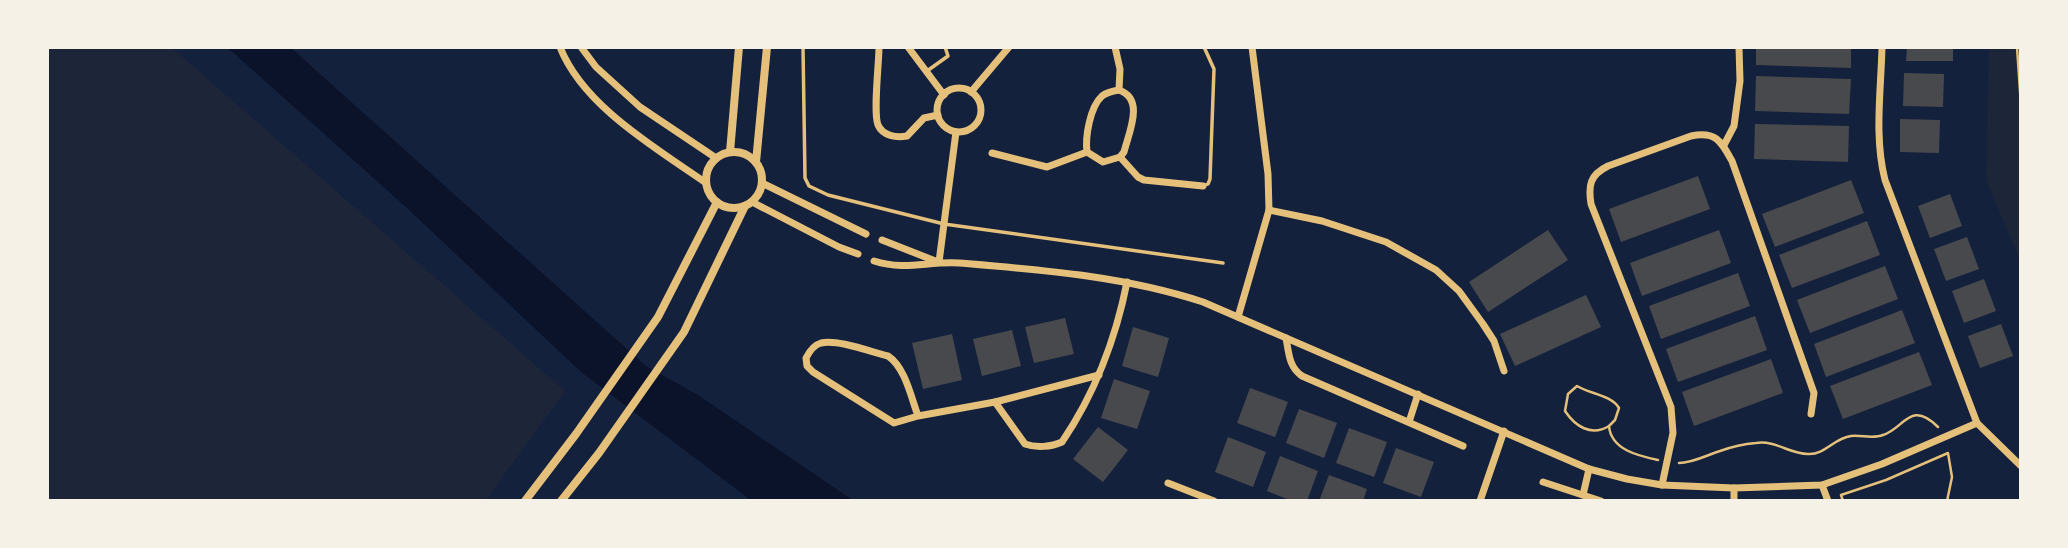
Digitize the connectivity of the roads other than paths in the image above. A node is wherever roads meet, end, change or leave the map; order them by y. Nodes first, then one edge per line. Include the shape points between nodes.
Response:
1 (560, 47) edge
2 (581, 47) edge
3 (739, 47) edge
4 (767, 47) edge
5 (803, 47) edge
6 (879, 47) edge
7 (908, 47) edge
8 (945, 47) edge
9 (1009, 47) edge
10 (1115, 47) edge
11 (1204, 47) edge
12 (1252, 47) edge
13 (1740, 47) edge
14 (1882, 47) edge
15 (927, 71) junction
16 (1119, 90) junction
17 (971, 92) junction
18 (944, 95) junction
19 (938, 115) junction
20 (956, 132) junction
21 (1724, 145) junction
22 (730, 152) junction
23 (1087, 152) junction
24 (992, 153) dead end
25 (1120, 157) junction
26 (716, 158) junction
27 (756, 162) junction
28 (706, 183) junction
29 (762, 183) junction
30 (1203, 186) joint
31 (717, 202) junction
32 (748, 204) junction
33 (1269, 210) junction
34 (944, 224) junction
35 (866, 234) dead end
36 (882, 240) dead end
37 (858, 254) dead end
38 (874, 261) dead end
39 (939, 262) junction
40 (1223, 263) dead end
41 (1127, 282) junction
42 (1238, 317) junction
43 (1286, 338) junction
44 (1504, 371) dead end
45 (1099, 374) junction
46 (1418, 394) junction
47 (995, 402) junction
48 (1811, 414) dead end
49 (918, 416) junction
50 (1409, 422) junction
51 (1977, 423) junction
52 (1504, 431) junction
53 (1463, 446) dead end
54 (2021, 466) edge
55 (1590, 469) junction
56 (1543, 482) dead end
57 (1168, 483) dead end
58 (1662, 485) junction
59 (1822, 485) junction
60 (1734, 488) junction
61 (1583, 495) junction
62 (525, 501) edge
63 (561, 501) edge
64 (1214, 501) edge
65 (1480, 501) edge
66 (1601, 501) edge
67 (1734, 501) edge
68 (1828, 501) edge

1 - 28 street via 580,83 625,125
2 - 26 street via 640,107
3 - 22 street
4 - 27 street
5 - 34 lane via 805,178 809,186 828,195
6 - 19 street via 880,128 893,137 906,136 924,118
7 - 15 street
8 - 15 lane via 948,56
9 - 17 street
10 - 16 street
11 - 30 lane via 1214,69 1210,179
12 - 33 street
13 - 21 street via 1734,127
14 - 51 street via 1880,162
15 - 18 street
16 - 23 street via 1103,95 1096,106
16 - 25 street via 1127,92 1134,106
17 - 18 street via 957,89
17 - 20 street via 980,102 980,116 972,128
18 - 19 street
19 - 20 street
20 - 34 street
21 - 48 street via 1814,393
21 - 58 street via 1715,137 1691,136 1608,166 1591,180 1591,204 1671,407 1673,433
22 - 26 street
22 - 27 street
23 - 24 street via 1047,167
23 - 25 street via 1103,162
25 - 30 street via 1144,180
26 - 28 street
27 - 29 street
28 - 31 street
29 - 32 street via 757,197
29 - 35 street
31 - 32 street via 730,208
31 - 62 street via 658,317
32 - 37 street
32 - 63 street via 684,332
33 - 42 street
33 - 44 street via 1321,220 1386,242 1436,270 1459,291 1483,324
34 - 39 street
34 - 40 lane
36 - 39 street
38 - 39 street via 907,268
39 - 41 street
41 - 42 street via 1164,289
41 - 45 street
42 - 43 street
43 - 46 street
43 - 50 street via 1290,363 1302,376
45 - 47 street
45 - 47 street via 1066,436 1055,445 1025,444
46 - 50 street
46 - 52 street
47 - 49 street
49 - 49 street via 894,423 884,418 813,372 806,358 821,343 888,356 894,360
50 - 53 street
51 - 54 street
51 - 59 street
52 - 55 street
52 - 65 street
55 - 58 street
55 - 61 street
56 - 61 street
57 - 64 street
58 - 60 street
59 - 60 street
59 - 68 street
60 - 67 street
61 - 66 street

